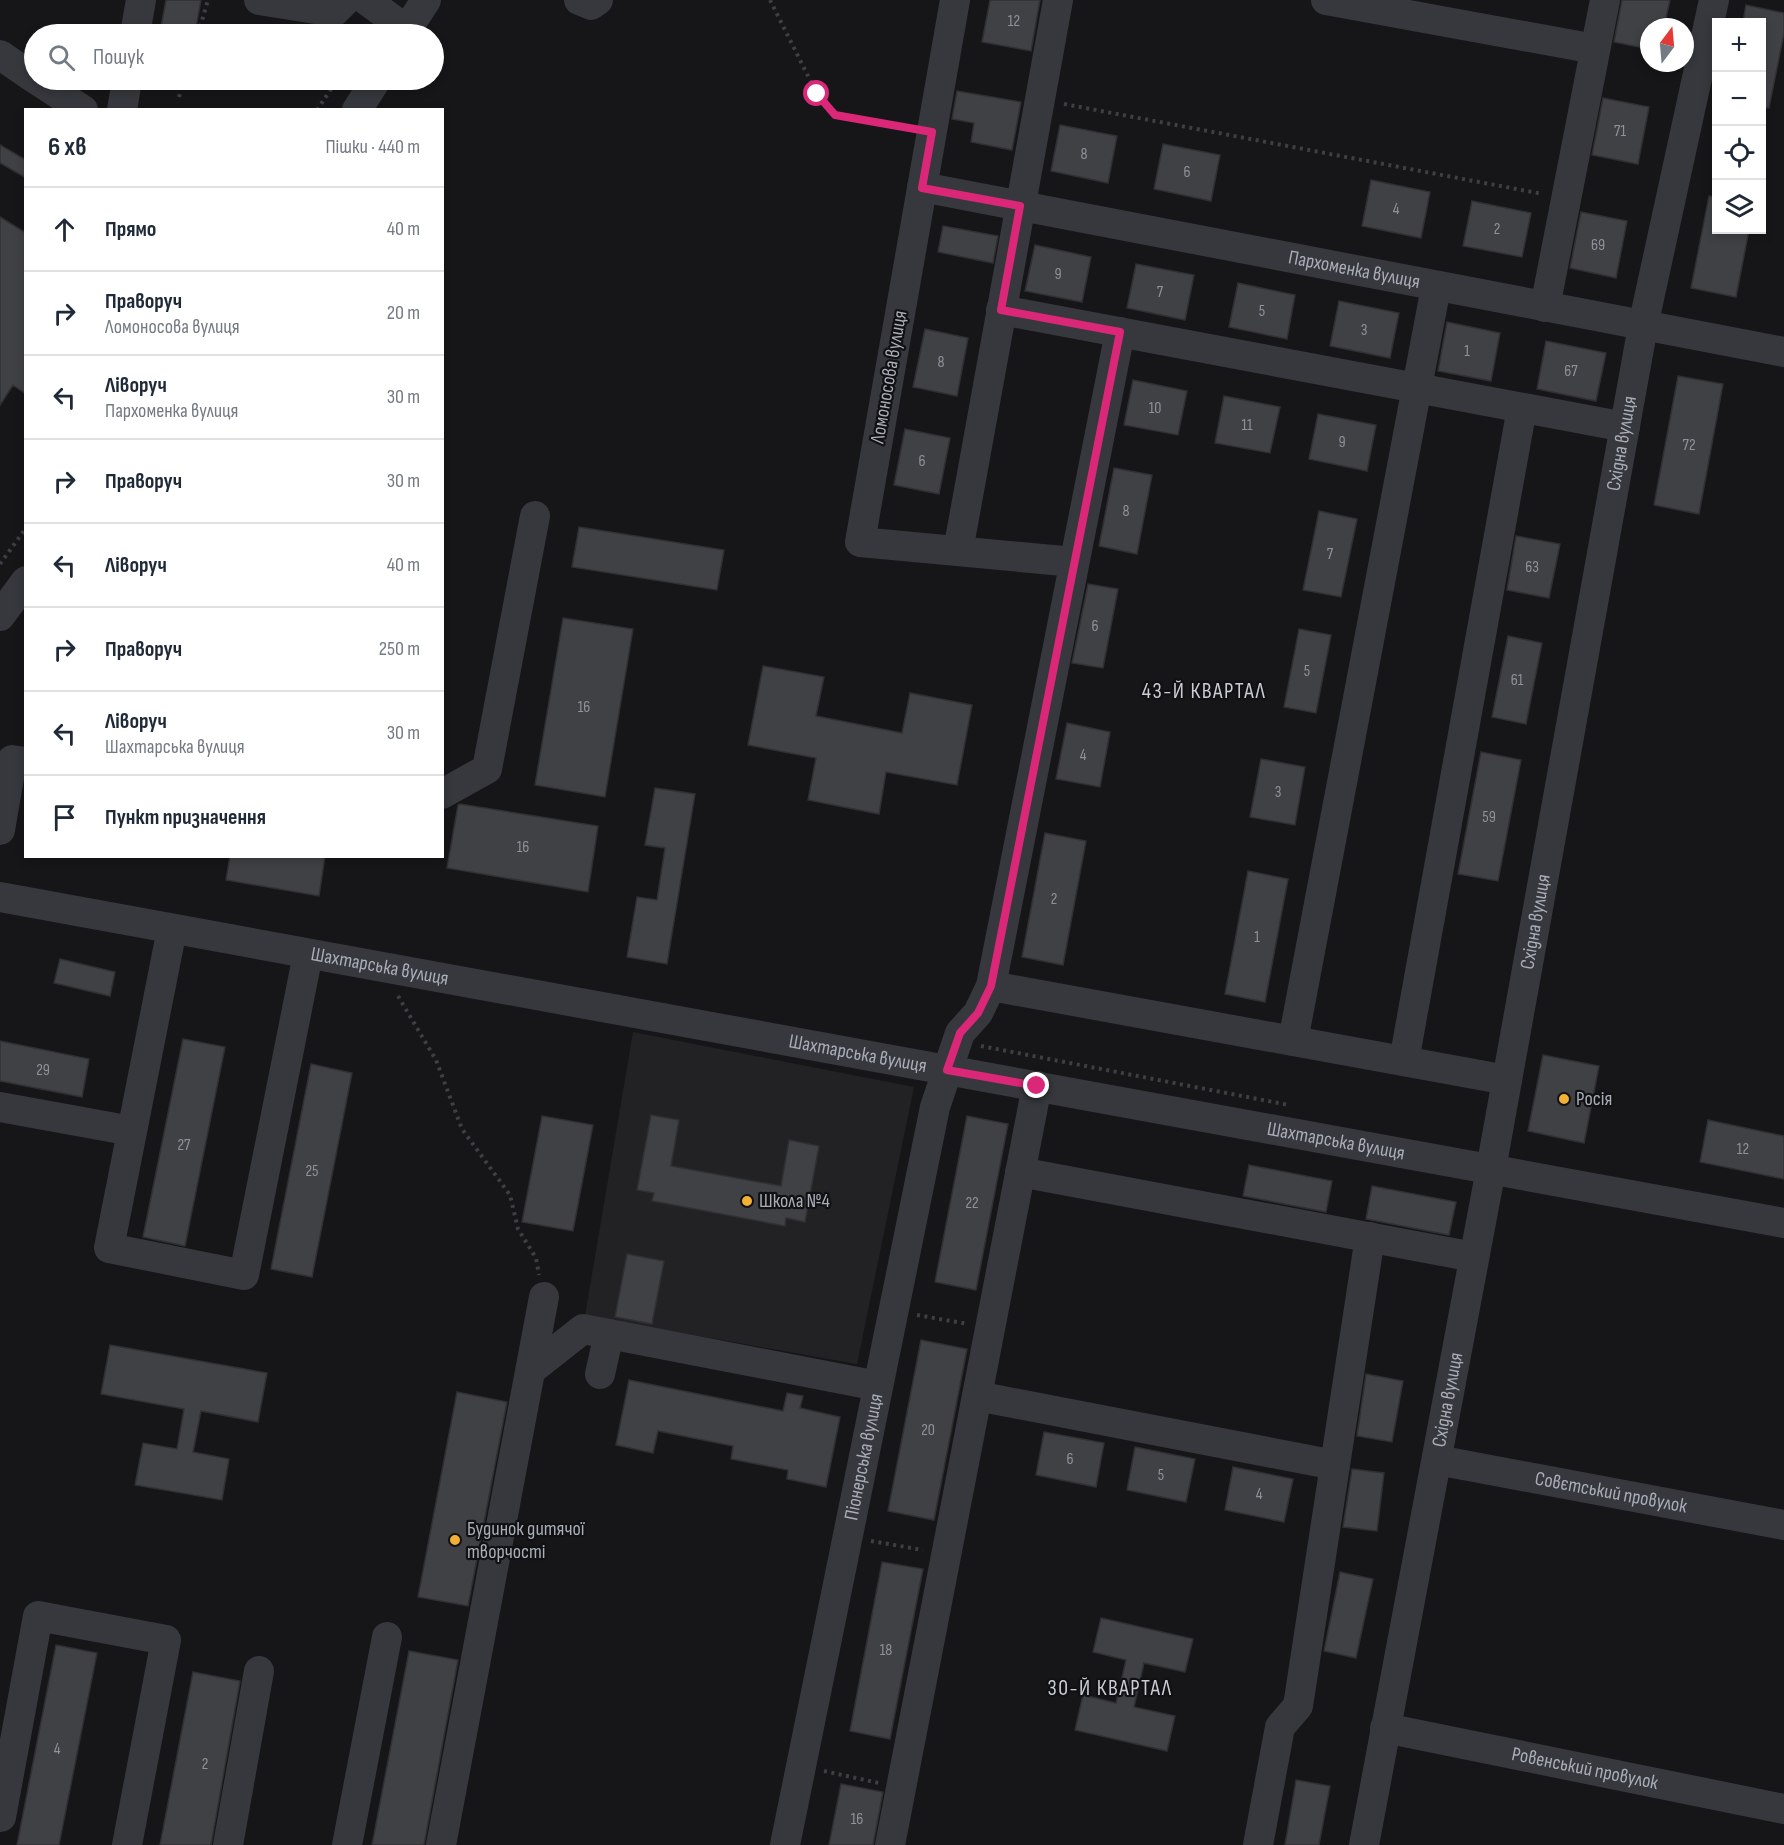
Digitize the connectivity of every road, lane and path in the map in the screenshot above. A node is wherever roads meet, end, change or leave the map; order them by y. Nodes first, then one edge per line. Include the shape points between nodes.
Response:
1 (141, 0) edge
2 (208, 0) edge
3 (259, 0) edge
4 (346, 0) edge
5 (366, 0) edge
6 (426, 0) edge
7 (579, 0) edge
8 (598, 0) edge
9 (771, 0) edge
10 (955, 0) edge
11 (1058, 0) edge
12 (1326, 0) edge
13 (1605, 0) edge
14 (1714, 0) edge
15 (137, 24) edge
16 (201, 24) edge
17 (396, 24) edge
18 (411, 24) edge
19 (1595, 49) junction
20 (0, 55) edge
21 (24, 71) edge
22 (53, 90) edge
23 (125, 90) edge
24 (181, 90) edge
25 (330, 90) edge
26 (370, 90) edge
27 (179, 97) dead end
28 (1040, 100) junction
29 (80, 108) edge
30 (122, 108) edge
31 (318, 108) edge
32 (358, 108) edge
33 (932, 132) junction
34 (922, 188) junction
35 (1566, 198) junction
36 (1020, 206) junction
37 (1436, 287) junction
38 (1545, 308) junction
39 (1001, 310) junction
40 (1643, 327) junction
41 (1120, 332) junction
42 (1784, 352) edge
43 (1417, 388) junction
44 (1522, 408) junction
45 (1625, 427) junction
46 (534, 516) dead end
47 (24, 531) edge
48 (958, 551) junction
49 (1074, 562) junction
50 (0, 564) edge
51 (24, 584) edge
52 (0, 616) edge
53 (24, 762) edge
54 (444, 793) edge
55 (0, 830) edge
56 (0, 897) edge
57 (172, 929) junction
58 (308, 954) junction
59 (991, 986) junction
60 (393, 987) dead end
61 (1293, 1041) junction
62 (1404, 1061) junction
63 (947, 1070) junction
64 (1507, 1080) junction
65 (1037, 1086) junction
66 (0, 1107) edge
67 (132, 1131) junction
68 (1491, 1169) junction
69 (1020, 1172) junction
70 (1784, 1223) edge
71 (1370, 1238) junction
72 (1474, 1257) junction
73 (544, 1297) joint
74 (913, 1314) dead end
75 (990, 1329) junction
76 (609, 1334) junction
77 (531, 1370) junction
78 (600, 1374) dead end
79 (878, 1386) junction
80 (977, 1396) junction
81 (1437, 1460) junction
82 (1335, 1465) junction
83 (1784, 1525) edge
84 (867, 1540) dead end
85 (946, 1554) junction
86 (387, 1637) dead end
87 (259, 1671) dead end
88 (1385, 1728) junction
89 (7, 1750) edge
90 (820, 1771) dead end
91 (901, 1787) junction
92 (1784, 1809) edge
93 (1, 1817) edge
94 (128, 1845) edge
95 (228, 1845) edge
96 (347, 1845) edge
97 (441, 1845) edge
98 (785, 1845) edge
99 (890, 1845) edge
100 (1258, 1845) edge
101 (1364, 1845) edge

1 - 15 street
2 - 16 path
3 - 4 street via 334,12
5 - 17 street
6 - 18 street
7 - 8 street via 591,5
9 - 33 path via 817,94 835,115
10 - 33 street, Ломоносова вулиця
11 - 28 street
12 - 19 street
13 - 19 street
14 - 40 street, Східна вулиця
19 - 35 street
20 - 21 street
22 - 29 street
23 - 30 street
24 - 27 path
25 - 31 path
26 - 32 street
28 - 35 path
28 - 36 street
33 - 34 street, Ломоносова вулиця
34 - 36 street, Пархоменка вулиця
34 - 48 street, Ломоносова вулиця via 860,542
35 - 38 street
36 - 37 street, Пархоменка вулиця
36 - 39 street
37 - 38 street, Пархоменка вулиця
37 - 43 street
38 - 40 street, Пархоменка вулиця
39 - 41 street
39 - 48 street
40 - 42 street, Пархоменка вулиця
40 - 45 street, Східна вулиця
41 - 43 street
41 - 49 street, Піонерська вулиця
43 - 44 street
43 - 61 street
44 - 45 street
44 - 62 street
45 - 64 street, Східна вулиця
46 - 54 street via 487,769
47 - 50 path
48 - 49 street, Ломоносова вулиця
49 - 59 street, Піонерська вулиця
51 - 52 street
53 - 55 street via 12,760
56 - 57 street, Шахтарська вулиця
57 - 58 street, Шахтарська вулиця
57 - 67 street
58 - 63 street, Шахтарська вулиця
58 - 67 street via 244,1275 109,1248
59 - 61 street
59 - 63 street, Піонерська вулиця via 978,1013 960,1033
60 - 73 path via 436,1060 462,1129 510,1195 518,1229 536,1258
61 - 62 street
62 - 64 street
63 - 65 street, Шахтарська вулиця
63 - 79 street, Піонерська вулиця via 935,1107
64 - 68 street, Східна вулиця
65 - 68 street, Шахтарська вулиця
65 - 69 street
66 - 67 street
68 - 70 street, Шахтарська вулиця
68 - 72 street, Східна вулиця
69 - 71 street
69 - 75 street
71 - 72 street
71 - 82 street
72 - 81 street, Східна вулиця
73 - 77 street
74 - 75 path
75 - 80 street
76 - 77 street via 584,1329
76 - 78 street
76 - 79 street
77 - 97 street
79 - 98 street, Піонерська вулиця
80 - 82 street
80 - 85 street
81 - 83 street, Совєтський провулок
81 - 88 street, Східна вулиця
82 - 100 street via 1298,1706 1280,1726
84 - 85 path
85 - 91 street
86 - 96 street
87 - 95 street
88 - 92 street, Ровенський провулок
88 - 101 street, Східна вулиця
89 - 93 street
89 - 94 street via 38,1616 166,1640
90 - 91 path
91 - 99 street

